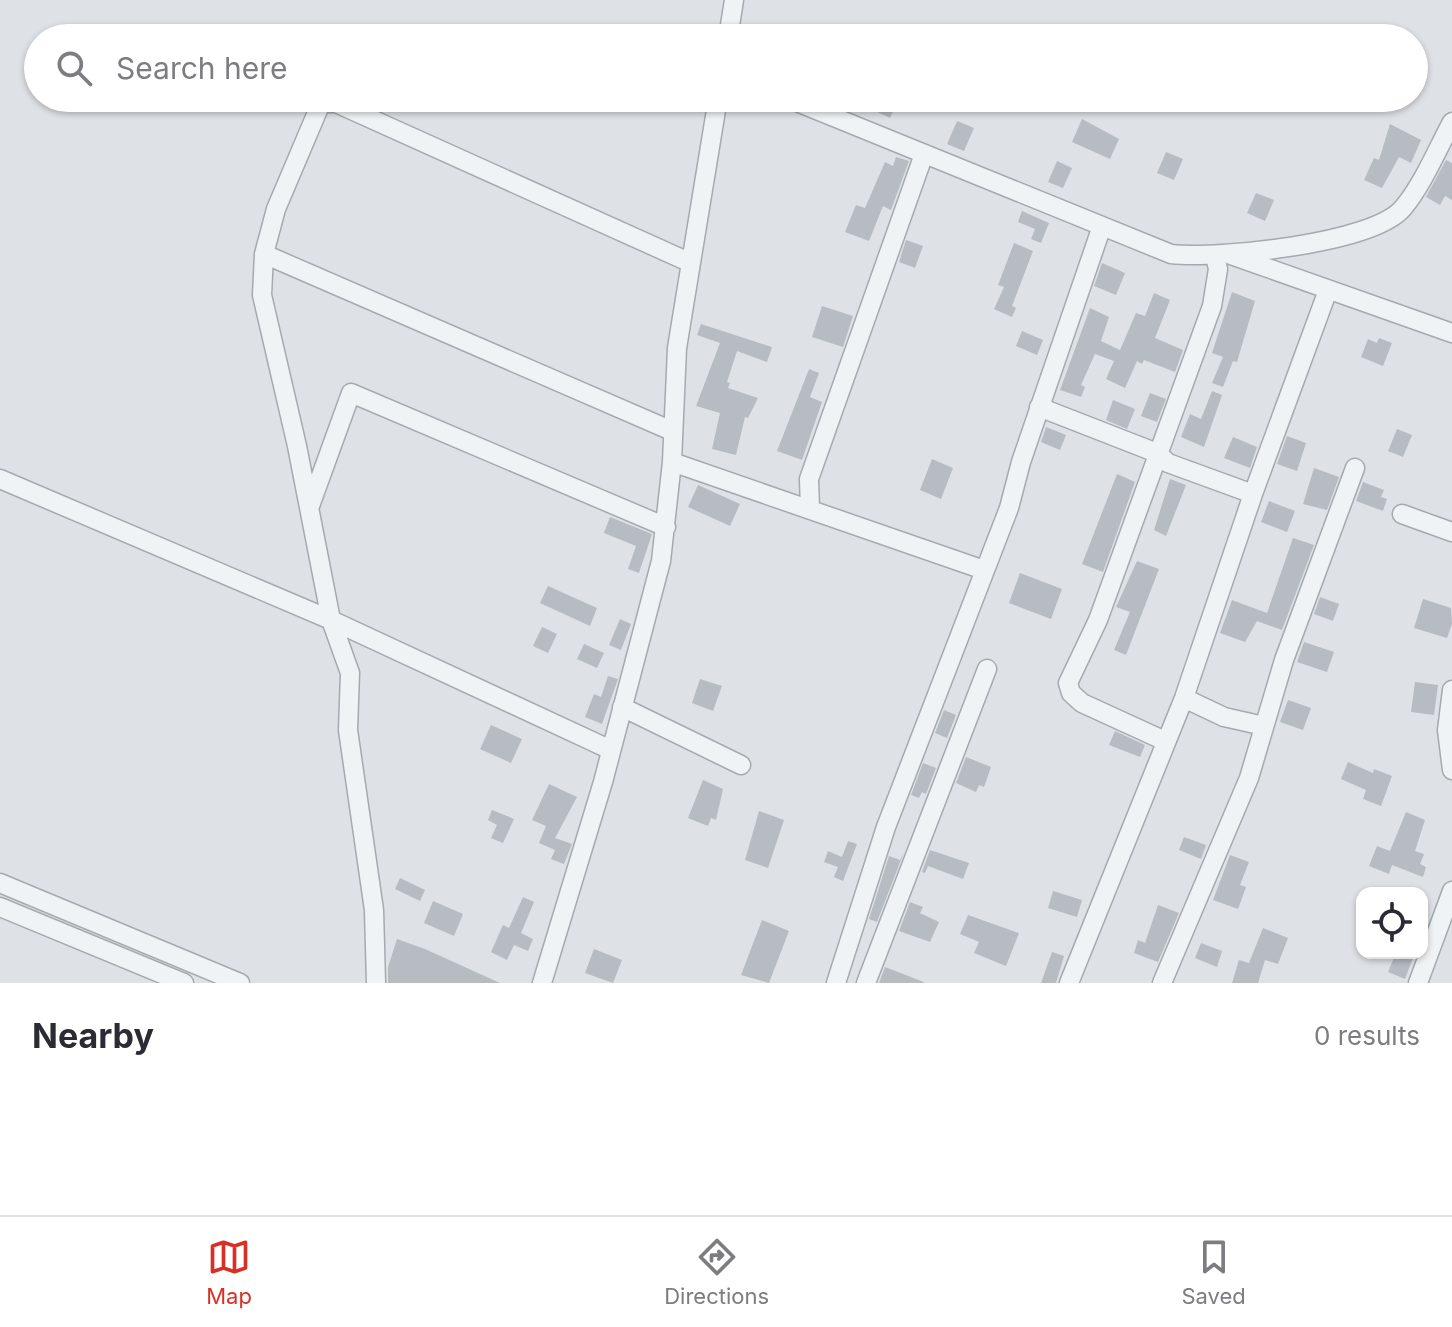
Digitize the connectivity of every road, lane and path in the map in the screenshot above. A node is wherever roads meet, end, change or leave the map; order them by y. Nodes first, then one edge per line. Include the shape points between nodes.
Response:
1 (734, 0) edge
2 (730, 24) edge
3 (317, 112) edge
4 (356, 112) edge
5 (716, 112) edge
6 (821, 112) edge
7 (1452, 122) edge
8 (924, 154) junction
9 (1102, 226) junction
10 (264, 254) junction
11 (1222, 255) junction
12 (691, 263) junction
13 (1328, 290) junction
14 (1452, 333) edge
15 (1039, 407) junction
16 (672, 431) junction
17 (1157, 453) junction
18 (672, 462) junction
19 (1355, 468) dead end
20 (0, 479) edge
21 (1253, 494) junction
22 (309, 508) junction
23 (810, 508) junction
24 (1402, 514) dead end
25 (666, 527) junction
26 (1452, 532) edge
27 (984, 570) junction
28 (331, 620) junction
29 (987, 669) dead end
30 (1452, 690) edge
31 (1184, 698) junction
32 (622, 707) junction
33 (1264, 726) junction
34 (1165, 741) junction
35 (611, 750) junction
36 (741, 765) dead end
37 (1452, 770) edge
38 (0, 883) edge
39 (1452, 891) edge
40 (0, 907) edge
41 (853, 933) junction
42 (882, 943) junction
43 (184, 983) edge
44 (240, 983) edge
45 (376, 983) edge
46 (542, 983) edge
47 (836, 983) edge
48 (866, 983) edge
49 (1069, 983) edge
50 (1162, 983) edge
51 (1418, 983) edge

1 - 2 street
3 - 10 street via 276,209
4 - 12 street
5 - 12 street
6 - 8 street
7 - 11 street via 1403,208 1386,223 1355,235
8 - 9 street
8 - 23 street via 809,479
9 - 11 street via 1171,254
9 - 15 street
10 - 16 street
10 - 22 street via 262,295
11 - 13 street
11 - 17 street via 1212,306
12 - 16 street via 677,348
13 - 14 street
13 - 21 street
15 - 17 street
15 - 27 street
16 - 18 street
17 - 21 street via 1168,463
17 - 34 street via 1098,620 1068,683 1082,703
18 - 23 street
18 - 25 street
19 - 33 street
20 - 28 street
21 - 31 street
22 - 25 street via 351,393
22 - 28 street
23 - 27 street
24 - 26 street
25 - 32 street
27 - 41 street via 886,827
28 - 35 street
28 - 45 street via 350,673 348,730 374,910
29 - 42 street
30 - 37 street via 1447,730
31 - 33 street via 1224,717
31 - 34 street
32 - 35 street
32 - 36 street
33 - 50 street via 1249,778
34 - 49 street
35 - 46 street
38 - 44 street
39 - 51 street
40 - 43 street
41 - 42 street
41 - 47 street
42 - 48 street

